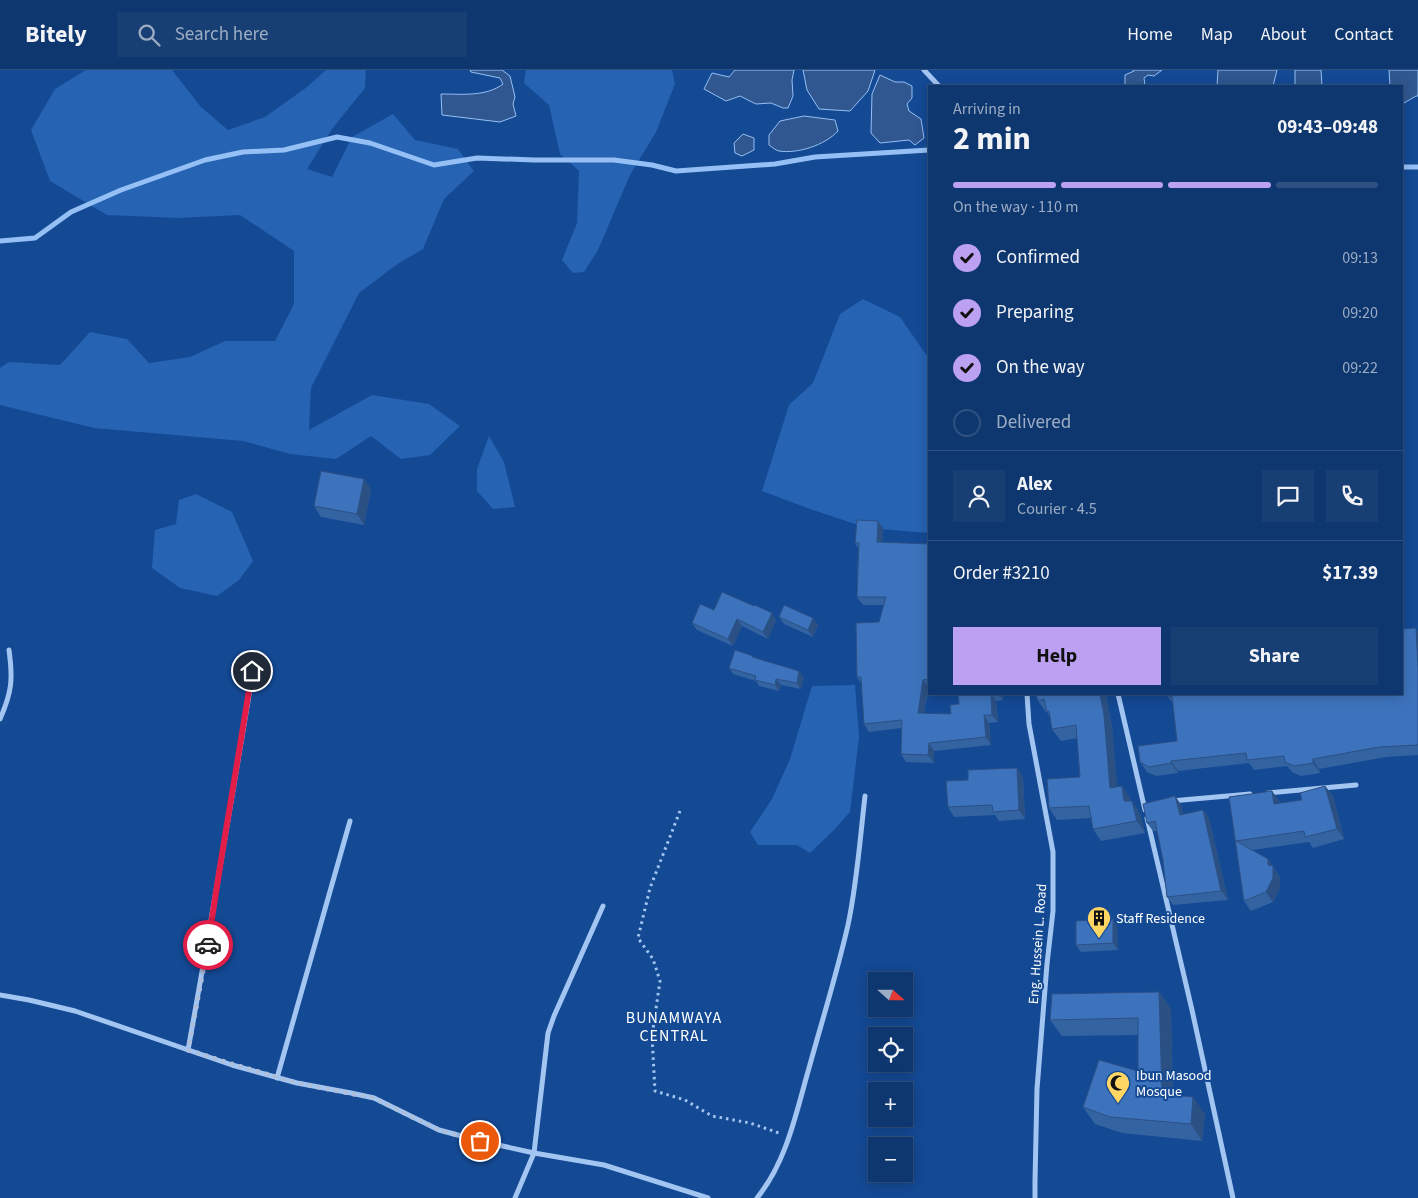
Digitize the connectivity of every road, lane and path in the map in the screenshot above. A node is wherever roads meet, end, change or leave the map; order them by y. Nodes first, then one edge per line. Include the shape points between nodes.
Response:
1 (924, 70) edge
2 (938, 85) edge
3 (9, 650) dead end
4 (252, 671) dead end
5 (1028, 695) edge
6 (1118, 695) edge
7 (0, 719) edge
8 (1356, 786) dead end
9 (865, 796) dead end
10 (1162, 802) edge
11 (1153, 803) edge
12 (1143, 804) junction
13 (680, 811) dead end
14 (350, 821) dead end
15 (603, 906) dead end
16 (0, 995) edge
17 (188, 1050) junction
18 (277, 1078) junction
19 (789, 1136) junction
20 (534, 1153) junction
21 (515, 1198) edge
22 (708, 1198) edge
23 (757, 1198) edge
24 (1035, 1198) edge
25 (1233, 1198) edge

1 - 2 street
3 - 7 street via 12,686
4 - 17 street via 208,947
5 - 24 street, Eng. Hussein L. Road via 1029,724 1053,852 1053,911 1037,1089
6 - 12 street
8 - 10 street
9 - 19 street via 848,923
11 - 12 street
12 - 25 street
13 - 19 path via 650,888 638,938 653,959 660,981 652,1036 655,1091 685,1100 712,1116 750,1122
14 - 18 street
15 - 20 street via 548,1033
16 - 17 street via 75,1011
17 - 18 street
18 - 20 street via 374,1098 439,1130
19 - 23 street via 781,1159
20 - 21 street
20 - 22 street via 604,1165

